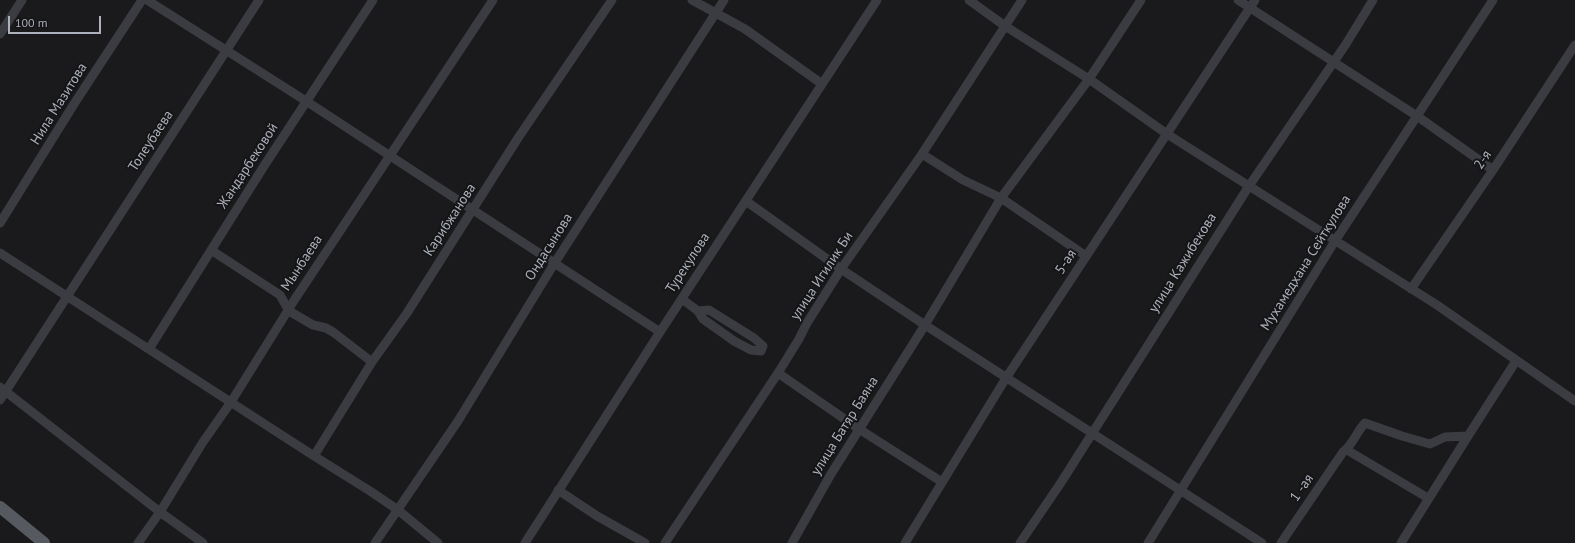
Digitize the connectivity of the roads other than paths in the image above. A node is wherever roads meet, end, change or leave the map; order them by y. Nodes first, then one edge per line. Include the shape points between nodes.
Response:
1 (22, 0) edge
2 (142, 0) edge
3 (147, 0) edge
4 (259, 0) edge
5 (373, 0) edge
6 (493, 0) edge
7 (612, 0) edge
8 (692, 0) edge
9 (724, 0) edge
10 (876, 0) edge
11 (969, 0) edge
12 (1022, 0) edge
13 (1141, 0) edge
14 (1238, 0) edge
15 (1373, 0) edge
16 (1493, 0) edge
17 (1252, 4) edge
18 (715, 13) junction
19 (1005, 26) junction
20 (0, 34) edge
21 (1575, 45) edge
22 (227, 50) junction
23 (1333, 62) junction
24 (1089, 79) junction
25 (822, 84) junction
26 (306, 101) junction
27 (1417, 116) junction
28 (1167, 134) junction
29 (922, 154) junction
30 (389, 156) junction
31 (1493, 170) junction
32 (1249, 186) junction
33 (1001, 198) junction
34 (746, 201) junction
35 (472, 210) junction
36 (0, 223) edge
37 (1335, 241) junction
38 (211, 250) junction
39 (0, 253) edge
40 (1086, 256) junction
41 (554, 264) junction
42 (841, 269) junction
43 (1411, 289) junction
44 (66, 297) junction
45 (682, 299) junction
46 (289, 311) junction
47 (698, 311) junction
48 (925, 325) junction
49 (660, 332) junction
50 (149, 349) junction
51 (1516, 361) junction
52 (372, 362) junction
53 (778, 373) junction
54 (1006, 378) junction
55 (3, 389) edge
56 (0, 400) edge
57 (1575, 401) edge
58 (231, 402) junction
59 (859, 429) junction
60 (1092, 434) junction
61 (1468, 436) junction
62 (1347, 450) junction
63 (314, 456) junction
64 (942, 482) junction
65 (558, 490) junction
66 (1181, 491) junction
67 (1428, 498) junction
68 (0, 507) edge
69 (398, 510) junction
70 (160, 512) junction
71 (44, 543) edge
72 (138, 543) edge
73 (203, 543) edge
74 (375, 543) edge
75 (438, 543) edge
76 (525, 543) edge
77 (645, 543) edge
78 (665, 543) edge
79 (792, 543) edge
80 (905, 543) edge
81 (1020, 543) edge
82 (1148, 543) edge
83 (1262, 543) edge
84 (1280, 543) edge
85 (1401, 543) edge

1 - 20 street
2 - 36 street, Нила Мазитова
3 - 22 street
4 - 22 street, Толеубаева
5 - 26 street, Жандарбековой
6 - 30 street, Мынбаева
7 - 35 street, Карибжанова
8 - 18 street
9 - 18 street, Ондасынова
10 - 25 street, Турекулова
11 - 19 street
12 - 19 street, улица Игилик Би
13 - 24 street, улица Батяр Баяна
14 - 17 street
15 - 23 street, улица Кажибекова
16 - 27 street, Мухамедхана Сейткулова
17 - 23 street
17 - 28 street, 5-ая
18 - 25 street via 745,29
18 - 41 street, Ондасынова
19 - 24 street
19 - 29 street, улица Игилик Би
21 - 31 street, 2-я
22 - 26 street
22 - 44 street, Толеубаева
23 - 27 street
23 - 32 street, улица Кажибекова
24 - 28 street
24 - 33 street, улица Батяр Баяна
25 - 34 street, Турекулова
26 - 30 street
26 - 38 street, Жандарбековой
27 - 31 street
27 - 37 street, Мухамедхана Сейткулова
28 - 32 street
28 - 40 street, 5-ая
29 - 33 street via 963,180
29 - 42 street, улица Игилик Би
30 - 35 street
30 - 46 street, Мынбаева
31 - 43 street, 2-я
32 - 37 street
32 - 60 street, улица Кажибекова
33 - 40 street
33 - 48 street, улица Батяр Баяна
34 - 42 street
34 - 45 street, Турекулова
35 - 41 street
35 - 52 street, Карибжанова
37 - 43 street
37 - 66 street, Мухамедхана Сейткулова
38 - 46 street via 280,295
38 - 50 street, Жандарбековой
39 - 44 street
40 - 54 street, 5-ая
41 - 49 street
41 - 69 street, Ондасынова via 458,421
42 - 48 street
42 - 53 street, улица Игилик Би
43 - 51 street
44 - 50 street
44 - 55 street, Толеубаева
45 - 47 street
45 - 49 street, Турекулова
46 - 52 street via 313,325 333,332
46 - 58 street, Мынбаева
47 - 47 street via 708,310 754,338 763,346 761,351 750,350 734,341 703,319
48 - 54 street
48 - 59 street, улица Батяр Баяна
49 - 65 street, Турекулова
50 - 58 street
51 - 57 street
51 - 61 street
52 - 63 street, Карибжанова
53 - 59 street
53 - 78 street, улица Игилик Би
54 - 60 street
54 - 64 street, 5-ая
55 - 56 street, Толеубаева
55 - 70 street
58 - 63 street
58 - 70 street, Мынбаева
59 - 64 street
59 - 79 street, улица Батяр Баяна
60 - 66 street
60 - 81 street, улица Кажибекова
61 - 62 street, 1 -ая via 1445,437 1430,444 1365,423
61 - 67 street
62 - 67 street
62 - 84 street, 1 -ая via 1343,452
63 - 69 street
64 - 80 street, 5-ая
65 - 76 street, Турекулова
65 - 77 street
66 - 82 street, Мухамедхана Сейткулова
66 - 83 street
67 - 85 street
68 - 71 main road
69 - 74 street, Ондасынова
69 - 75 street
70 - 72 street, Мынбаева
70 - 73 street

